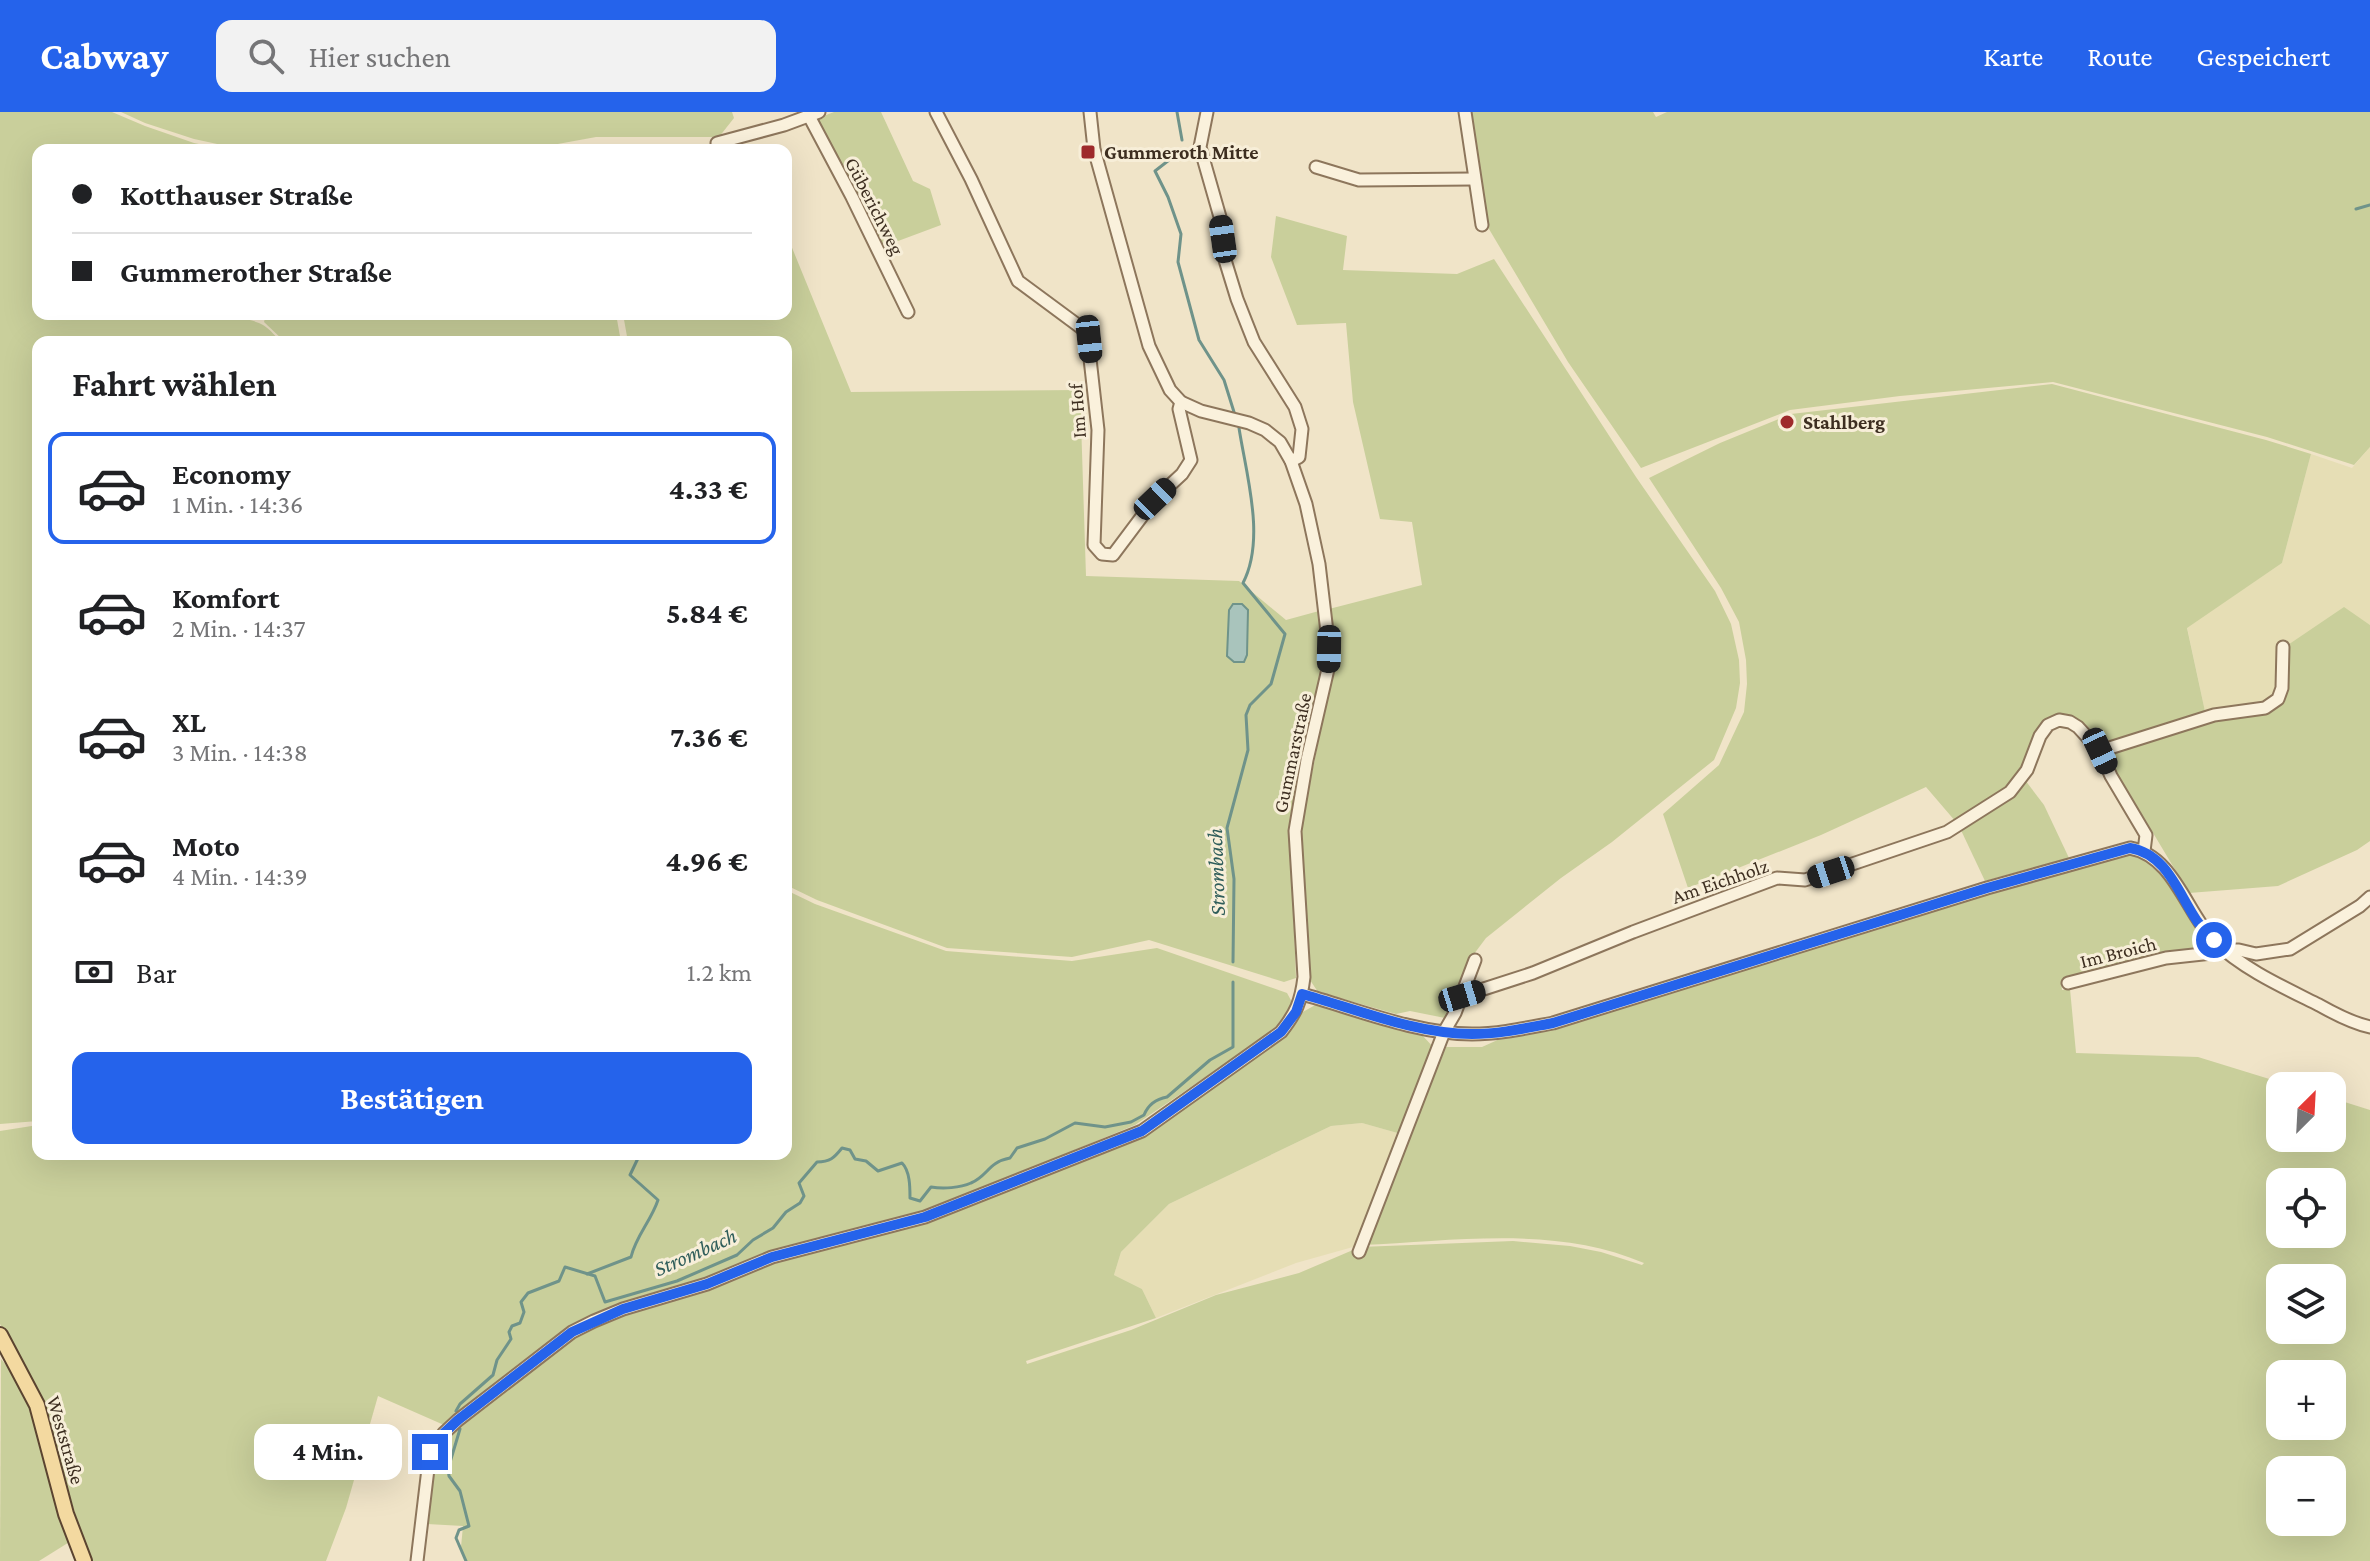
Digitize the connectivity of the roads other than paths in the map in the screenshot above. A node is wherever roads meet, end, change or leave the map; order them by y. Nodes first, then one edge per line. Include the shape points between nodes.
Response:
1 (936, 112) edge
2 (1090, 112) edge
3 (1207, 112) edge
4 (1465, 112) edge
5 (812, 113) edge
6 (717, 143) dead end
7 (1316, 167) dead end
8 (1473, 179) junction
9 (1482, 225) dead end
10 (908, 312) dead end
11 (1181, 402) junction
12 (1291, 461) junction
13 (2283, 647) dead end
14 (2100, 751) junction
15 (2144, 851) junction
16 (2370, 897) edge
17 (2224, 950) junction
18 (1475, 960) dead end
19 (2068, 983) dead end
20 (1302, 994) junction
21 (1462, 996) junction
22 (2370, 1027) edge
23 (1444, 1032) junction
24 (1359, 1252) dead end
25 (1, 1337) edge
26 (84, 1561) edge
27 (417, 1561) edge

1 - 11 street, Im Hof via 1018,281 1087,332 1098,430 1094,545 1102,554 1113,555 1191,460
2 - 11 street via 1094,149 1149,346
3 - 12 street via 1200,147 1220,217 1225,260 1254,342 1295,407 1302,429 1299,457
4 - 8 street
5 - 6 street
5 - 10 street, Güberichweg
7 - 8 street via 1359,180
8 - 9 street
11 - 12 street, Gummarstraße via 1265,430
12 - 20 street, Gummarstraße via 1319,564 1329,649 1295,831
13 - 14 street via 2282,688 2278,699 2265,708 2214,715
14 - 15 street, Am Eichholz via 2146,835
14 - 21 street, Am Eichholz via 2078,727 2059,720 2040,736 2027,770 2010,792 1947,832 1805,880 1777,878
15 - 17 street via 2168,872 2199,924
15 - 23 street via 2119,850 1987,888 1553,1023 1474,1034
16 - 17 street, Im Broich via 2290,949 2256,954
17 - 19 street, Im Broich via 2166,958
17 - 22 street via 2285,989
18 - 21 street
20 - 23 street
20 - 27 street via 1281,1032 1142,1131 925,1217 772,1257 572,1332 458,1420 430,1452
21 - 23 street
23 - 24 street
25 - 26 main road, Weststraße via 37,1405

